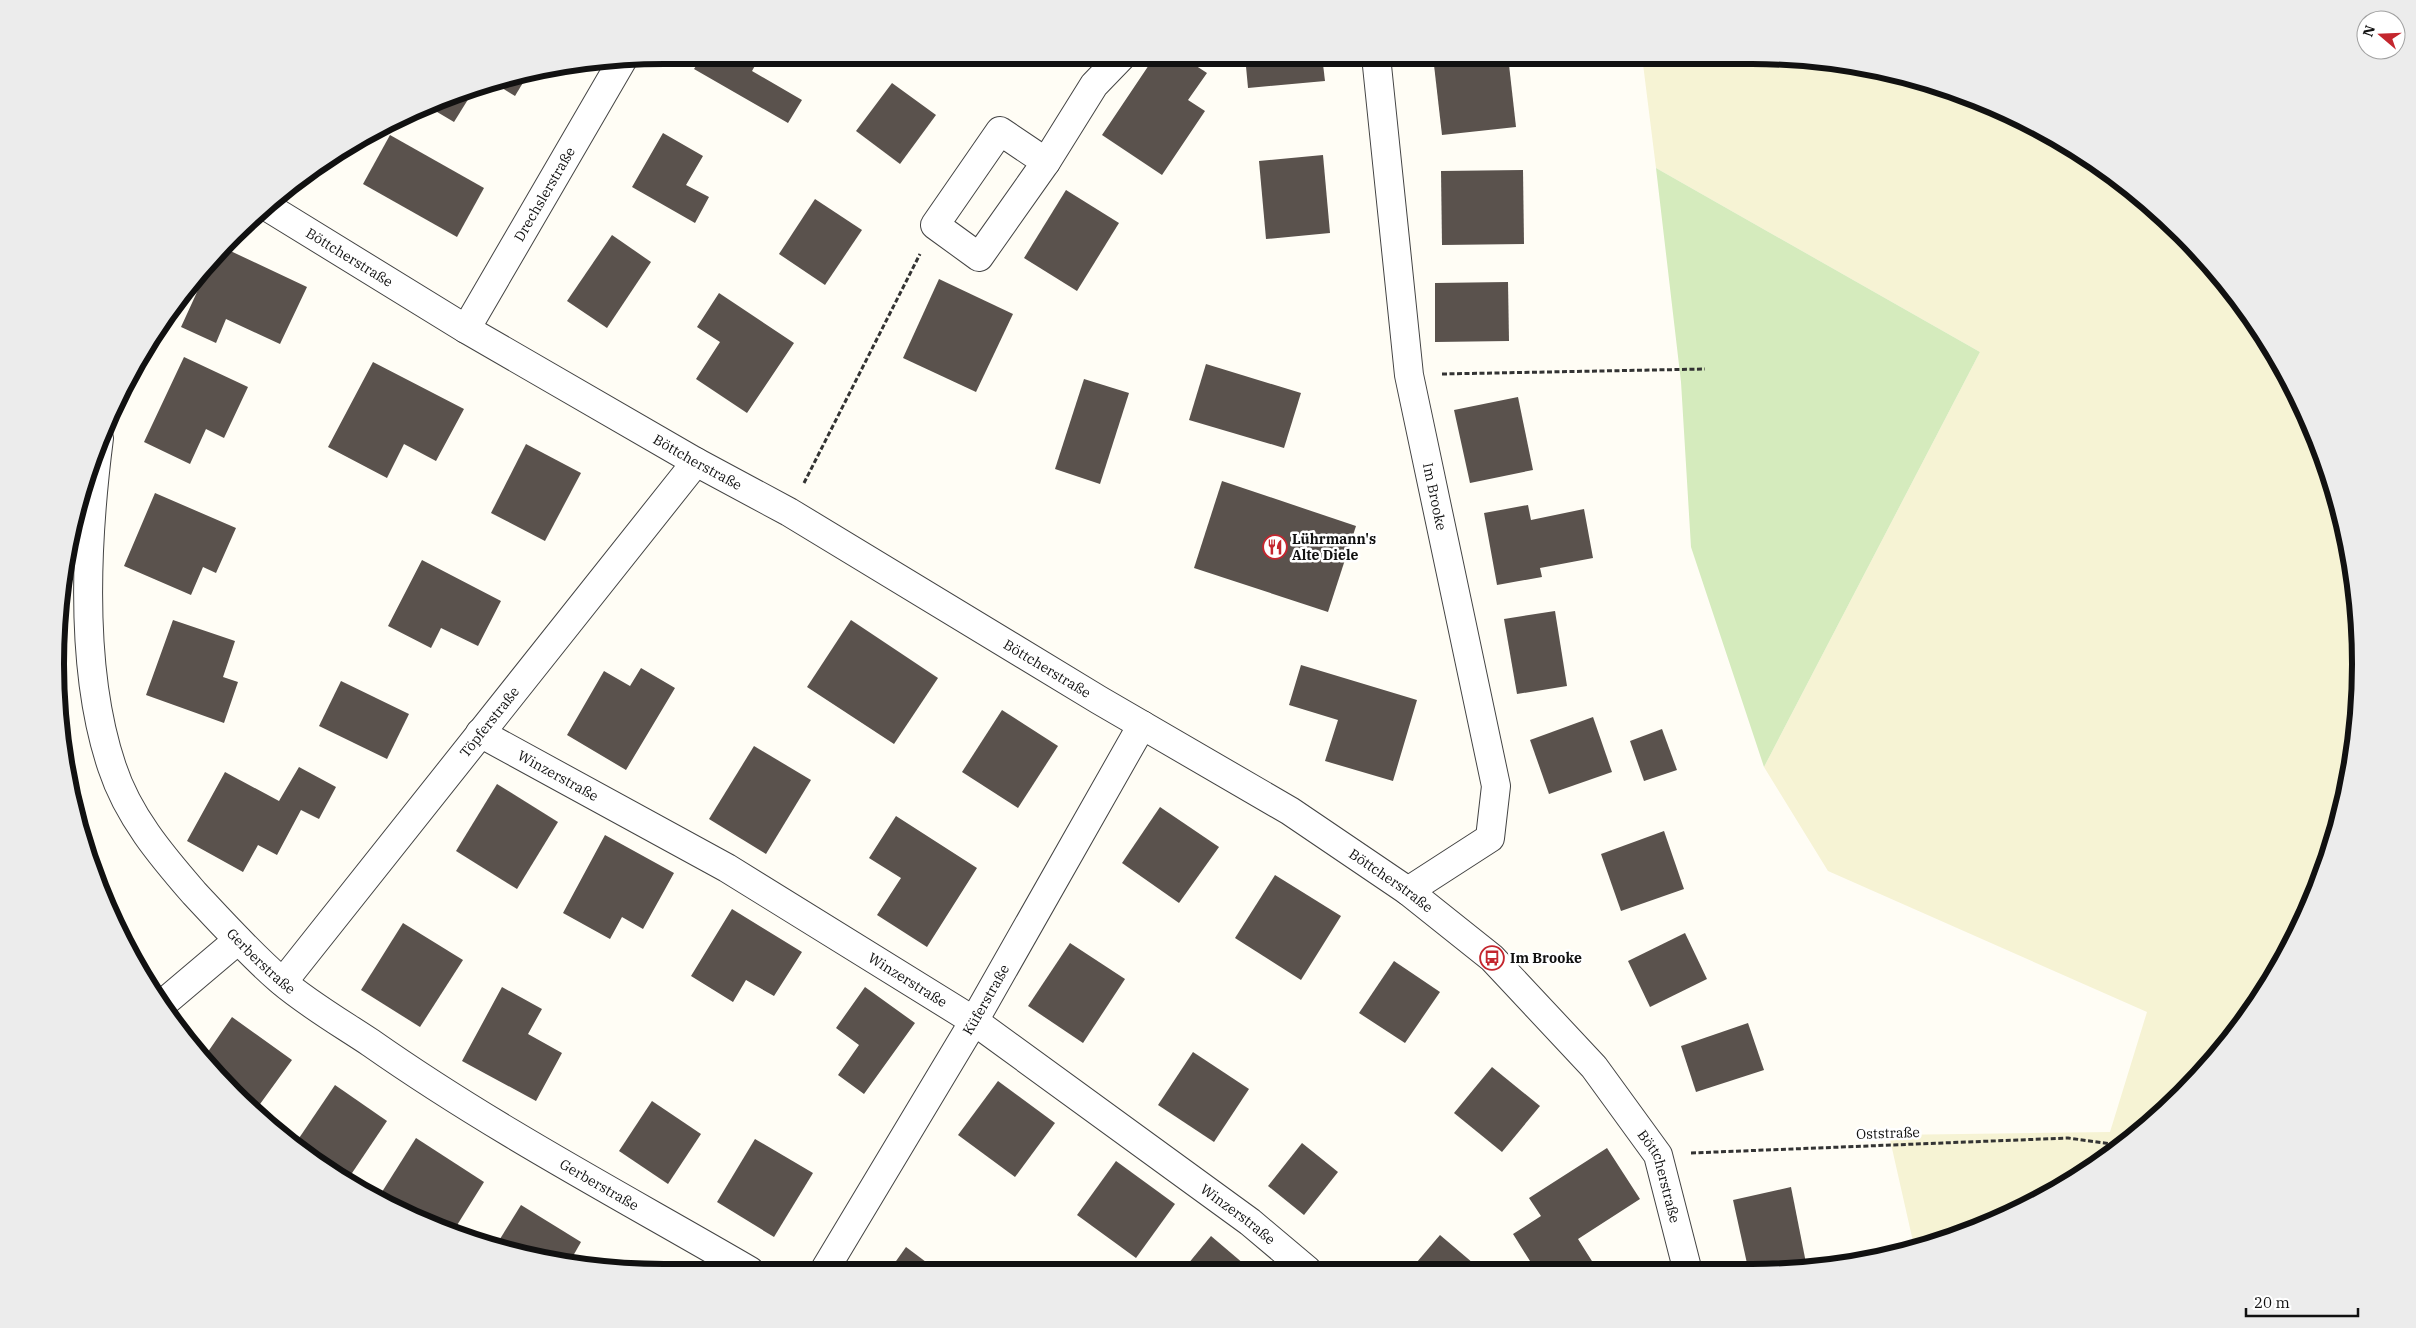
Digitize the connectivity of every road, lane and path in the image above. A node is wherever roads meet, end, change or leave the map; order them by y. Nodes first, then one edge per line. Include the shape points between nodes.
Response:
1 (1114, 64) edge
2 (1377, 64) edge
3 (620, 65) edge
4 (1046, 162) junction
5 (272, 210) edge
6 (935, 225) junction
7 (466, 328) junction
8 (1705, 369) dead end
9 (1409, 375) junction
10 (696, 462) junction
11 (96, 471) edge
12 (789, 512) junction
13 (1142, 725) junction
14 (480, 733) junction
15 (1408, 891) junction
16 (238, 940) junction
17 (283, 982) junction
18 (167, 1000) edge
19 (974, 1021) junction
20 (2111, 1144) edge
21 (1658, 1155) junction
22 (738, 1264) edge
23 (828, 1264) edge
24 (1300, 1264) edge
25 (1686, 1264) edge

1 - 4 street via 1094,85
2 - 9 street, Im Brooke
3 - 7 street, Drechslerstraße
4 - 6 street via 1000,131
4 - 6 street via 980,257
5 - 7 street, Böttcherstraße
6 - 12 path
7 - 10 street, Böttcherstraße
8 - 9 path
9 - 15 street, Im Brooke via 1496,786 1490,838
10 - 12 street, Böttcherstraße
10 - 14 street, Töpferstraße
11 - 16 street, Gerberstraße via 88,560 90,615 97,708 112,768 136,821 167,862
12 - 13 street, Böttcherstraße
13 - 15 street, Böttcherstraße via 1290,811
13 - 19 street, Küferstraße
14 - 17 street, Töpferstraße
14 - 19 street, Winzerstraße via 727,868
15 - 21 street, Böttcherstraße via 1492,958 1594,1067
16 - 17 street, Gerberstraße
16 - 18 street
17 - 22 street, Gerberstraße via 435,1088
19 - 23 street, Küferstraße
19 - 24 street, Winzerstraße via 1250,1222
20 - 21 path, Oststraße via 2068,1138
21 - 25 street, Böttcherstraße

